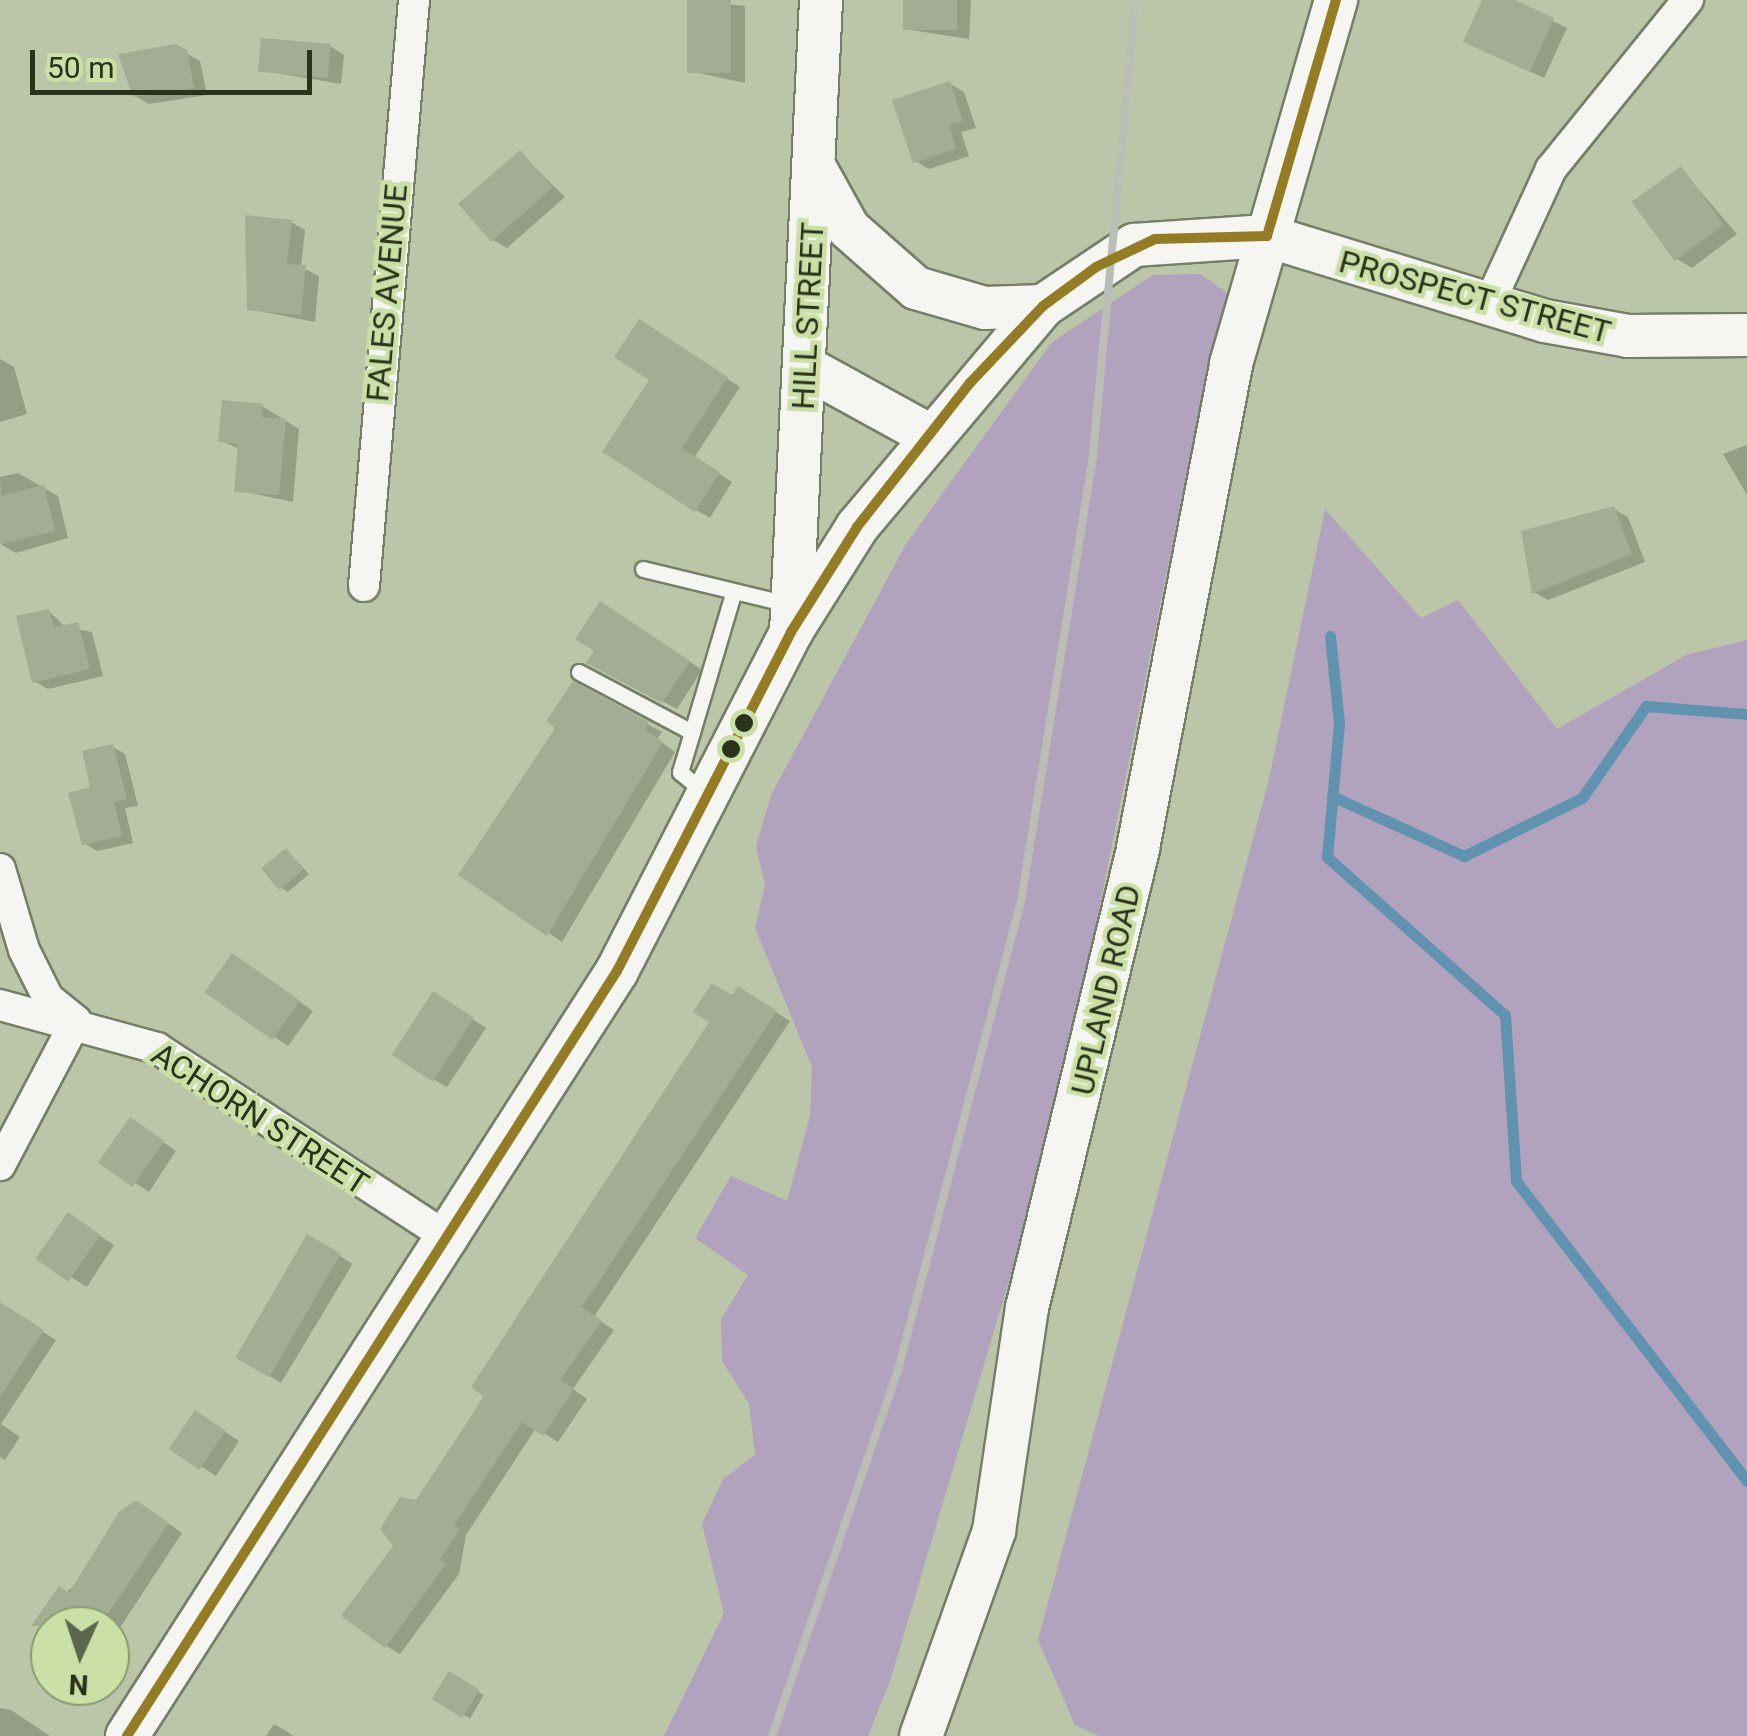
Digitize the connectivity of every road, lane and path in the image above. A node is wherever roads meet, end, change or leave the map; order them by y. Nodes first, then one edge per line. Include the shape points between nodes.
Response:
1 (414, 0) edge
2 (820, 0) edge
3 (1336, 0) edge
4 (1688, 0) edge
5 (815, 167) junction
6 (1267, 236) junction
7 (1043, 306) junction
8 (1488, 306) junction
9 (1747, 335) edge
10 (806, 368) junction
11 (927, 434) junction
12 (643, 568) dead end
13 (364, 586) dead end
14 (732, 596) junction
15 (792, 618) junction
16 (579, 672) dead end
17 (692, 732) junction
18 (712, 800) junction
19 (0, 869) edge
20 (0, 1005) edge
21 (76, 1021) junction
22 (0, 1165) edge
23 (452, 1240) junction
24 (930, 1733) edge
25 (126, 1736) edge

1 - 13 street, FALES AVENUE
2 - 5 street, HILL STREET
3 - 6 street, UPLAND ROAD
4 - 8 street via 1551,169
5 - 7 street via 849,230 916,288 984,308
5 - 10 street, HILL STREET
6 - 7 street via 1134,245
6 - 8 street, PROSPECT STREET
6 - 24 street, UPLAND ROAD via 1231,364 1113,960 1027,1308 994,1531
7 - 11 street
8 - 9 street, PROSPECT STREET via 1628,336
10 - 11 street
10 - 15 street, HILL STREET
11 - 15 street
12 - 14 lane
14 - 15 lane
14 - 17 lane
15 - 18 street
16 - 17 lane
17 - 18 lane via 680,772
18 - 23 street
19 - 21 street via 48,998
20 - 21 street, ACHORN STREET
21 - 22 street
21 - 23 street, ACHORN STREET via 157,1048
23 - 25 street

